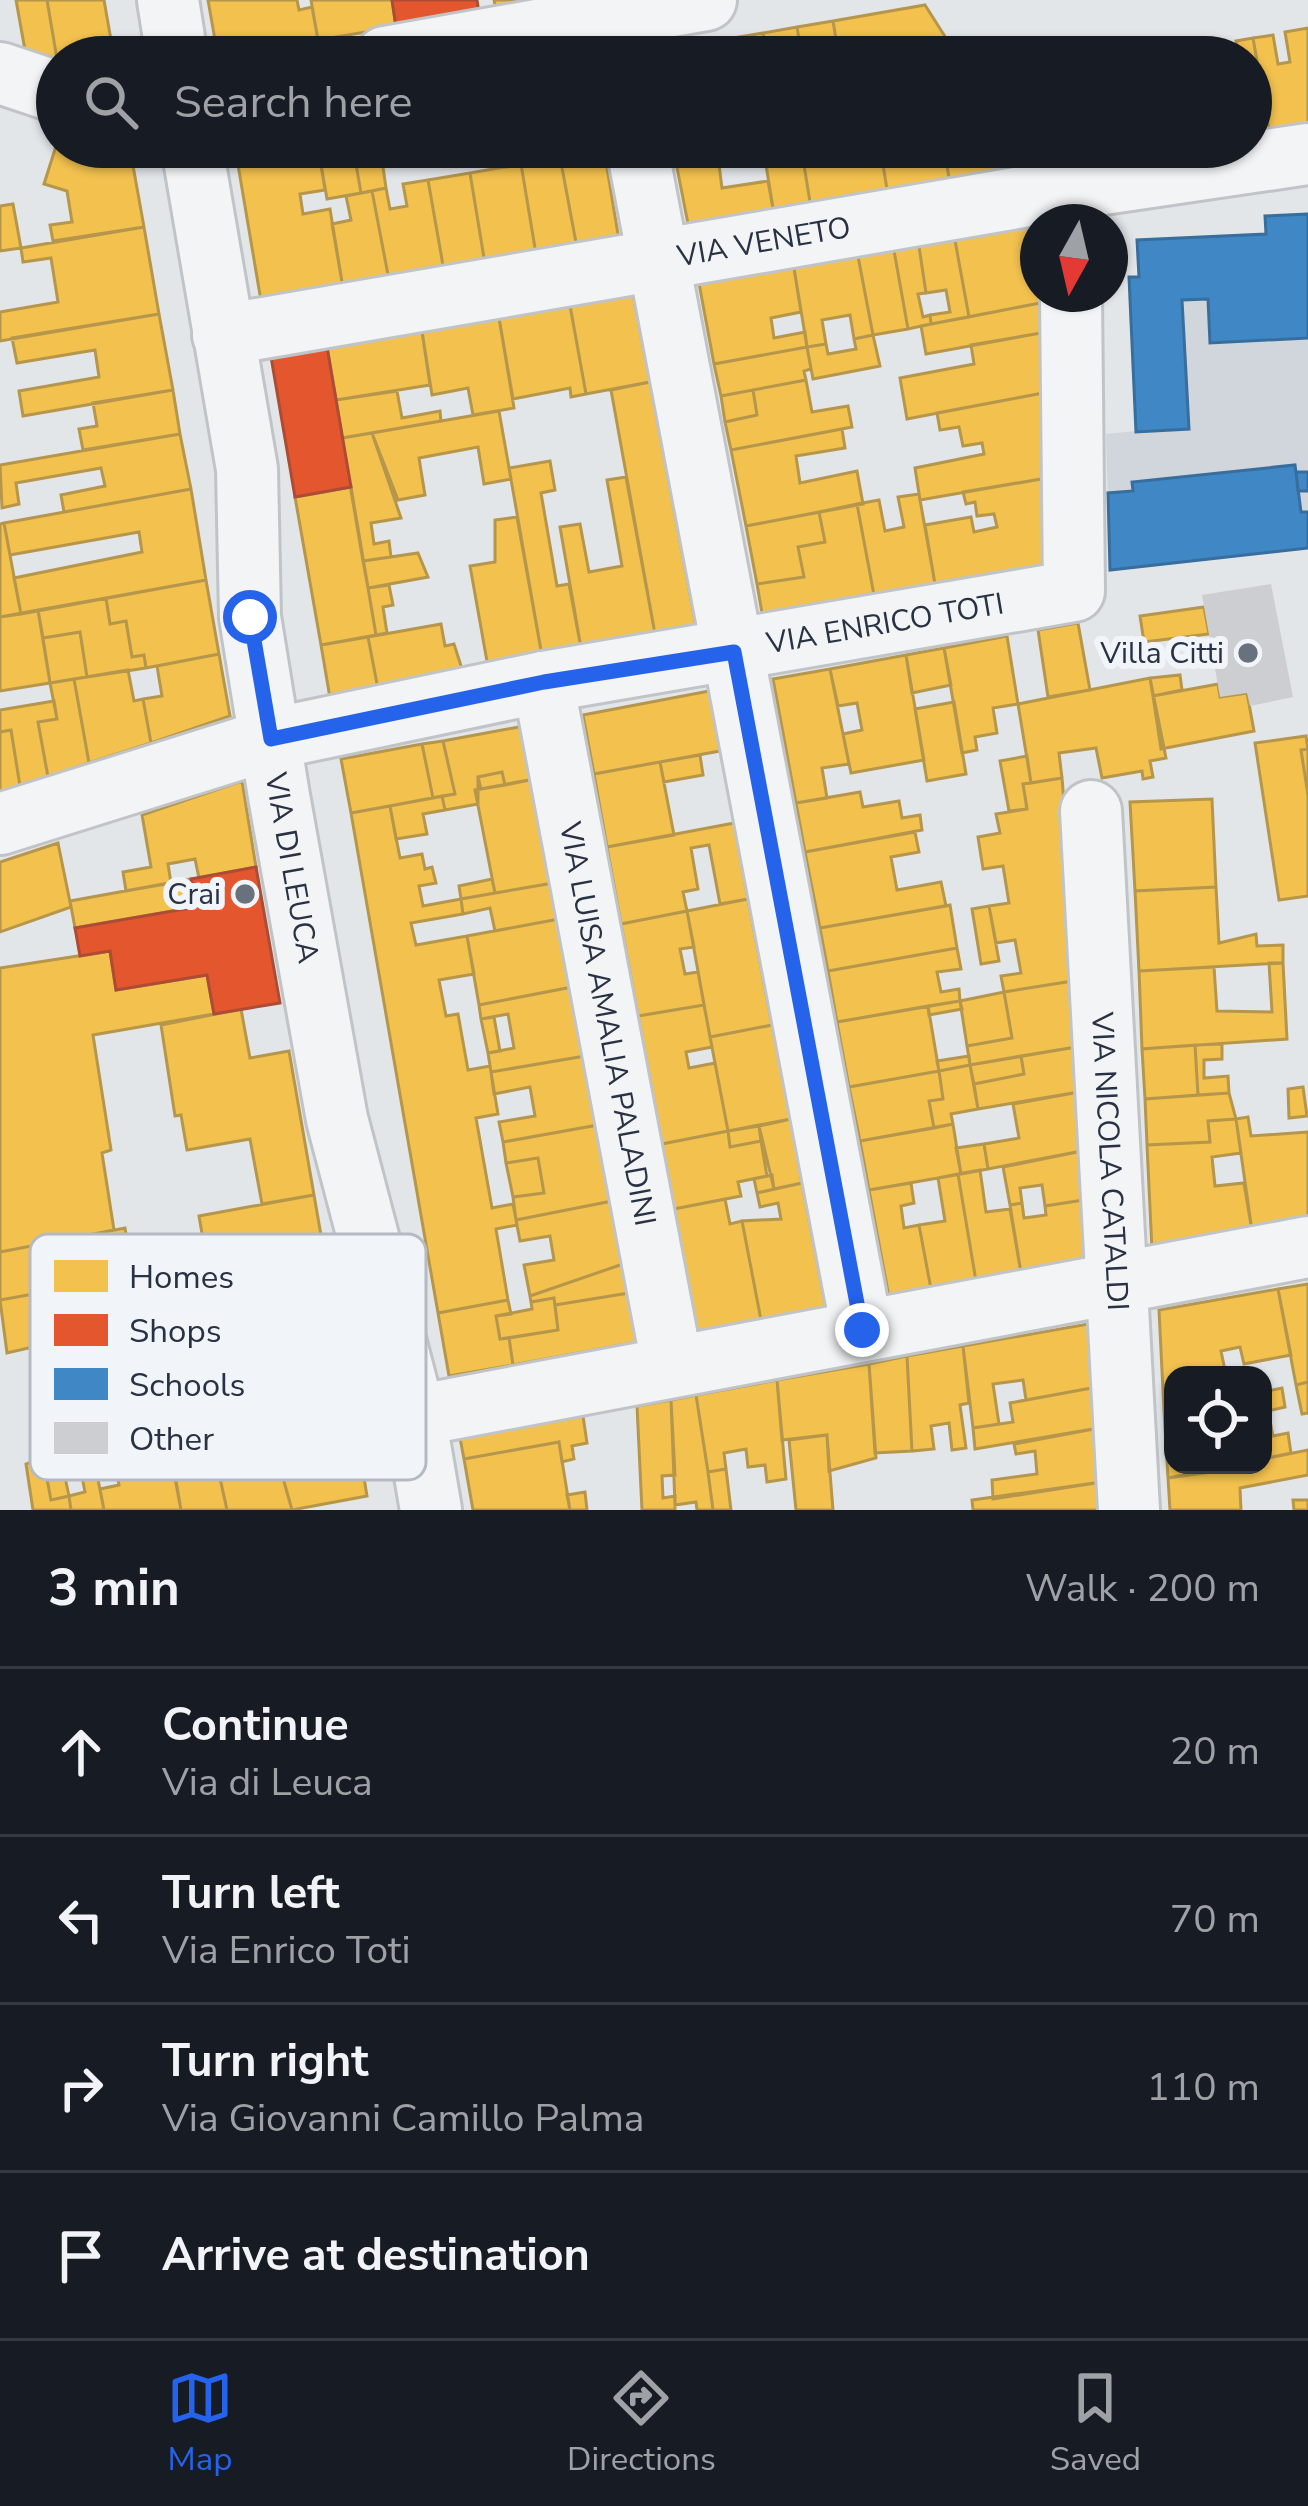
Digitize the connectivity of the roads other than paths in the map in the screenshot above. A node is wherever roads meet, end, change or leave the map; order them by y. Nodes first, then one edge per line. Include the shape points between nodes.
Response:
1 (168, 0) edge
2 (706, 0) edge
3 (616, 24) edge
4 (174, 36) edge
5 (532, 36) edge
6 (0, 74) edge
7 (36, 85) edge
8 (1308, 154) edge
9 (1272, 159) edge
10 (195, 168) edge
11 (641, 168) edge
12 (1203, 168) edge
13 (1068, 186) edge
14 (656, 259) junction
15 (1071, 312) edge
16 (223, 335) junction
17 (734, 652) junction
18 (544, 682) junction
19 (271, 739) junction
20 (1090, 811) dead end
21 (0, 824) edge
22 (367, 1234) edge
23 (1308, 1247) edge
24 (1118, 1280) junction
25 (862, 1330) junction
26 (672, 1364) junction
27 (426, 1414) edge
28 (1130, 1510) edge

1 - 4 street
2 - 3 street
3 - 5 street
6 - 7 street
8 - 9 street, VIA VENETO
10 - 16 street, VIA DI LEUCA
11 - 14 street
12 - 13 street, VIA VENETO
13 - 14 street, VIA VENETO
14 - 16 street, VIA VENETO
14 - 17 street
15 - 17 street, VIA ENRICO TOTI via 1074,591
16 - 19 street, VIA DI LEUCA via 247,469 250,617
17 - 18 street, VIA ENRICO TOTI
17 - 25 street
18 - 19 street, VIA ENRICO TOTI
18 - 26 street, VIA LUISA AMALIA PALADINI
19 - 21 street, VIA ENRICO TOTI
19 - 22 street, VIA DI LEUCA via 337,1118
20 - 24 street, VIA NICOLA CATALDI
23 - 24 street
24 - 25 street
24 - 28 street, VIA NICOLA CATALDI
25 - 26 street
26 - 27 street

